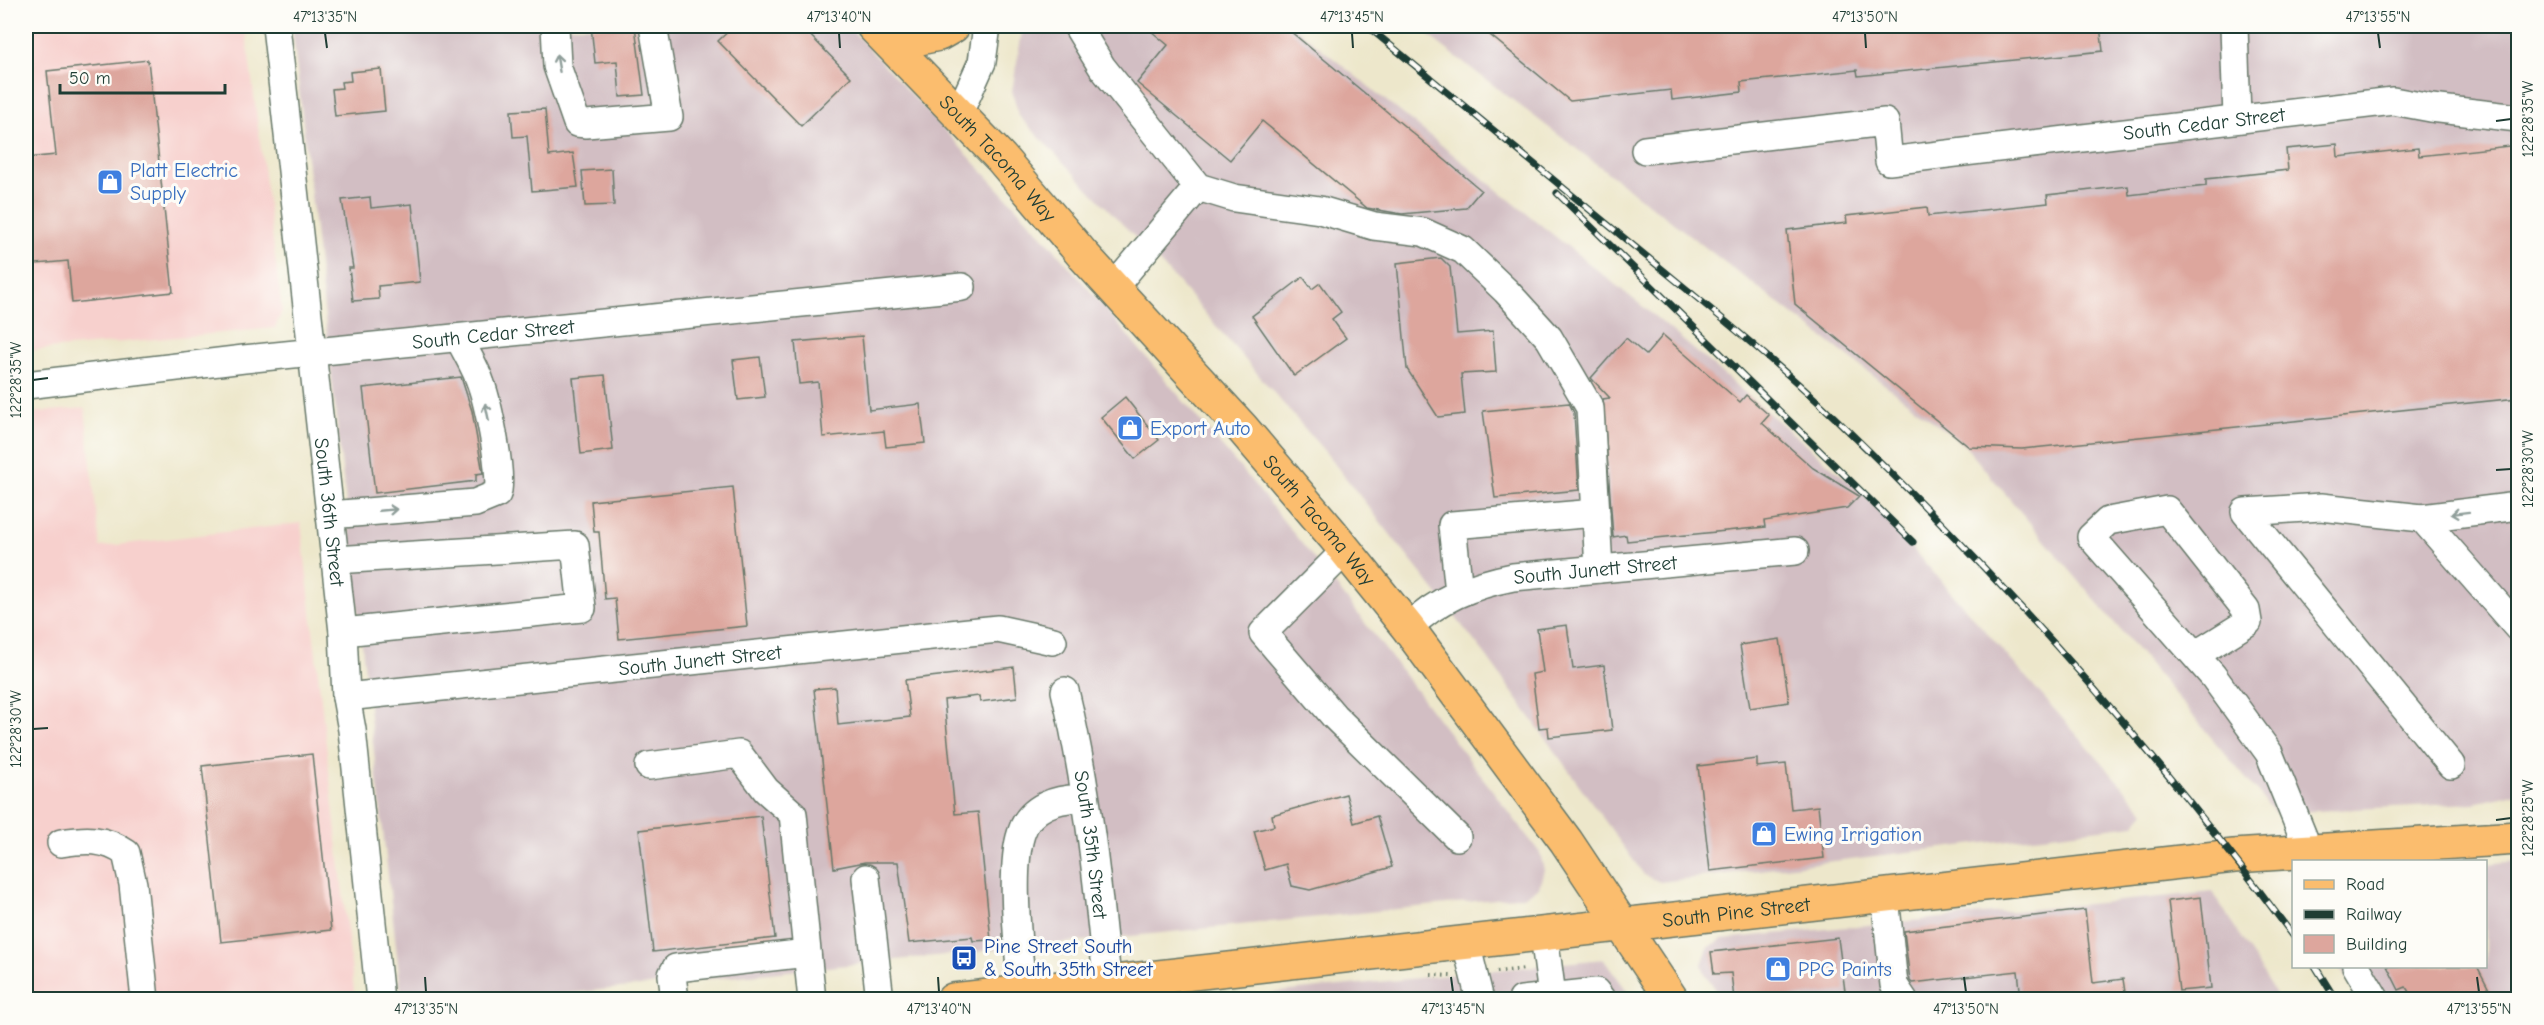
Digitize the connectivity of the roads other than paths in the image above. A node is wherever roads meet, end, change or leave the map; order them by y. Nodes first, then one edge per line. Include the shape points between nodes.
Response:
1 (276, 26) edge
2 (555, 26) edge
3 (953, 26) edge
4 (987, 26) edge
5 (1077, 26) edge
6 (2234, 26) edge
7 (882, 35) edge
8 (655, 38) edge
9 (959, 113) junction
10 (2518, 118) edge
11 (2237, 119) junction
12 (1645, 150) dead end
13 (1198, 187) junction
14 (962, 287) dead end
15 (1113, 288) junction
16 (459, 338) junction
17 (311, 353) junction
18 (26, 385) edge
19 (2518, 506) edge
20 (1596, 513) junction
21 (330, 514) junction
22 (2422, 518) junction
23 (1346, 550) junction
24 (1795, 551) dead end
25 (335, 560) junction
26 (1599, 569) junction
27 (1459, 592) junction
28 (1408, 628) junction
29 (2518, 628) edge
30 (343, 632) junction
31 (1053, 641) dead end
32 (2195, 656) junction
33 (1065, 691) dead end
34 (346, 697) junction
35 (2451, 765) dead end
36 (649, 766) dead end
37 (1084, 799) junction
38 (1457, 837) dead end
39 (2518, 837) edge
40 (61, 843) dead end
41 (2297, 856) edge
42 (866, 878) dead end
43 (1885, 896) junction
44 (1623, 926) junction
45 (1544, 934) junction
46 (1466, 943) junction
47 (807, 953) junction
48 (2357, 968) edge
49 (1108, 991) edge
50 (1022, 992) junction
51 (1552, 996) junction
52 (144, 999) edge
53 (380, 999) edge
54 (675, 999) edge
55 (812, 999) edge
56 (880, 999) edge
57 (952, 999) edge
58 (1480, 999) edge
59 (1522, 999) edge
60 (1602, 999) edge
61 (1672, 999) edge
62 (1904, 999) edge
63 (2376, 999) edge

1 - 17 street, South 36th Street
8 -> 2 street via 669,117 577,123 557,66
3 - 7 main road via 939,34
4 - 9 street via 982,62
5 - 13 street via 1102,67
6 - 11 street
7 - 9 main road, South Tacoma Way
9 - 15 main road, South Tacoma Way
10 - 11 street, South Cedar Street via 2393,100
11 - 12 street, South Cedar Street via 1889,161 1885,122
13 - 15 street
13 - 20 street via 1234,198 1320,210 1374,226 1423,232 1463,250 1549,338 1590,408
14 - 16 street, South Cedar Street
15 - 23 main road, South Tacoma Way via 1242,428
16 - 17 street, South Cedar Street
21 -> 16 street via 475,503 497,494 501,486 482,385
17 - 18 street, South Cedar Street
17 - 21 street, South 36th Street
19 -> 22 street
20 - 26 street
20 - 27 street via 1452,525
21 - 25 street, South 36th Street
22 - 29 street
22 - 35 street via 2321,507 2245,512
23 - 28 main road, South Tacoma Way
23 - 38 street via 1263,633 1334,716
24 - 26 street, South Junett Street
25 - 30 street, South 36th Street
25 - 30 street via 575,545 582,608
26 - 27 street, South Junett Street via 1513,577
27 - 28 street, South Junett Street
28 - 44 main road, South Tacoma Way via 1560,831
30 - 34 street, South 36th Street
31 - 34 street, South Junett Street via 998,629
32 - 32 street via 2091,537 2108,521 2167,510 2246,610 2248,622
32 - 41 street via 2269,753
33 - 37 street, South 35th Street
34 - 53 street, South 36th Street
36 - 47 street via 739,754 766,790 793,814
37 - 49 street, South 35th Street
37 - 50 street via 1047,803 1021,832 1017,865
39 - 41 main road, South Pine Street via 2358,846
40 - 52 street via 89,839 112,843 126,853 133,884
41 - 43 main road, South Pine Street via 2223,857
42 - 56 street
43 - 44 main road, South Pine Street
43 - 62 street via 1894,985
44 - 45 main road, South Pine Street
44 - 61 main road, South Tacoma Way
45 - 46 main road, South Pine Street
45 - 51 street
46 - 49 main road, South Pine Street
46 - 58 street
47 - 54 street via 676,968 672,975
47 - 55 street
48 - 63 street
49 - 50 main road, South Pine Street
50 - 57 main road, South Pine Street
51 - 59 street
51 - 60 street via 1596,992

